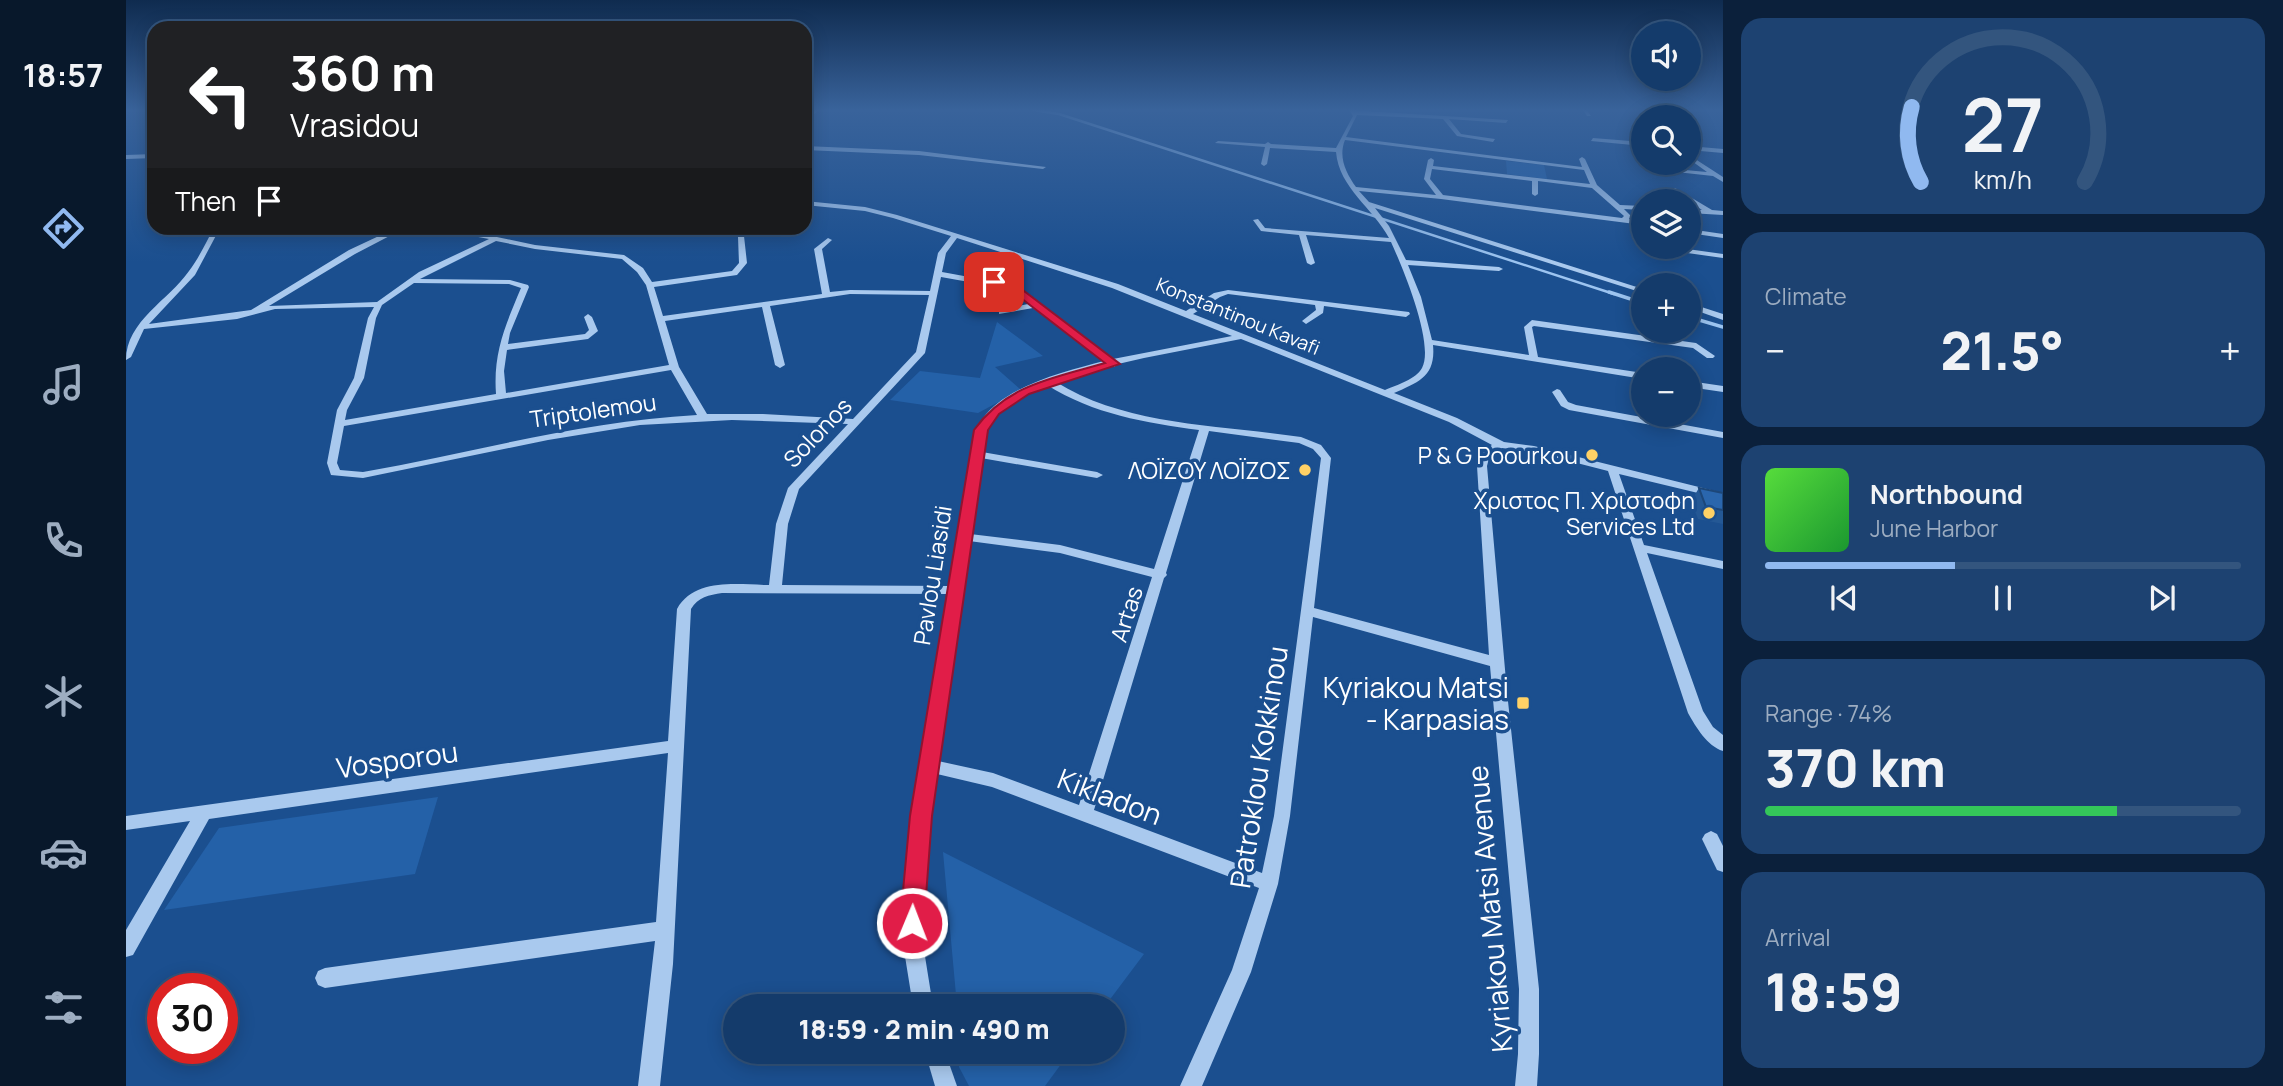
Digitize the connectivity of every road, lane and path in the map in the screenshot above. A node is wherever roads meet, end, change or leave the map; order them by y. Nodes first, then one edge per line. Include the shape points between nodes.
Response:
1 (987, 161) edge
2 (1265, 161) edge
3 (1341, 161) edge
4 (1431, 161) edge
5 (1520, 161) edge
6 (1584, 161) edge
7 (1264, 164) dead end
8 (1701, 165) edge
9 (1043, 167) dead end
10 (1429, 167) junction
11 (1587, 169) junction
12 (1701, 173) edge
13 (1713, 174) junction
14 (1535, 179) junction
15 (1723, 180) edge
16 (1594, 186) junction
17 (1356, 189) junction
18 (1535, 194) dead end
19 (1441, 197) junction
20 (812, 204) edge
21 (1369, 206) junction
22 (1701, 206) edge
23 (1617, 207) junction
24 (1631, 208) edge
25 (1701, 212) edge
26 (1710, 212) junction
27 (1723, 213) edge
28 (1625, 219) junction
29 (1256, 220) dead end
30 (1631, 220) edge
31 (1302, 233) junction
32 (1701, 233) edge
33 (956, 234) junction
34 (213, 235) edge
35 (386, 235) edge
36 (460, 235) edge
37 (1721, 236) edge
38 (741, 237) dead end
39 (495, 239) junction
40 (828, 240) dead end
41 (1393, 240) junction
42 (1723, 245) edge
43 (1701, 253) edge
44 (1723, 256) edge
45 (1404, 262) junction
46 (1311, 263) dead end
47 (1499, 269) dead end
48 (939, 274) junction
49 (411, 281) junction
50 (650, 285) junction
51 (1631, 287) edge
52 (934, 293) junction
53 (826, 295) junction
54 (1319, 303) junction
55 (379, 304) junction
56 (1037, 305) junction
57 (766, 306) junction
58 (1701, 309) edge
59 (255, 311) junction
60 (1002, 312) dead end
61 (1406, 314) dead end
62 (1185, 315) junction
63 (587, 317) dead end
64 (1723, 317) edge
65 (659, 319) junction
66 (1306, 321) dead end
67 (141, 327) junction
68 (1238, 337) junction
69 (1428, 342) junction
70 (502, 348) junction
71 (1710, 356) dead end
72 (126, 357) edge
73 (1534, 358) junction
74 (1114, 364) junction
75 (780, 365) dead end
76 (674, 367) junction
77 (1631, 374) edge
78 (1048, 381) junction
79 (1701, 386) edge
80 (1723, 389) edge
81 (1557, 392) dead end
82 (1386, 393) junction
83 (501, 396) junction
84 (704, 418) junction
85 (855, 422) junction
86 (339, 424) junction
87 (1205, 427) junction
88 (1723, 435) edge
89 (1501, 445) junction
90 (976, 454) junction
91 (1613, 471) junction
92 (1097, 475) dead end
93 (1723, 496) edge
94 (966, 537) junction
95 (1642, 548) junction
96 (1723, 565) edge
97 (1161, 575) junction
98 (775, 587) junction
99 (956, 590) junction
100 (1309, 611) junction
101 (1495, 662) junction
102 (1723, 745) edge
103 (675, 747) junction
104 (930, 766) junction
105 (204, 812) junction
106 (1084, 814) junction
107 (126, 823) edge
108 (1711, 839) dead end
109 (1723, 864) edge
110 (1269, 884) junction
111 (665, 930) junction
112 (126, 948) edge
113 (325, 978) dead end
114 (921, 994) edge
115 (939, 1064) edge
116 (649, 1086) edge
117 (946, 1086) edge
118 (1191, 1086) edge
119 (1526, 1086) edge

1 - 9 street
2 - 7 street
3 - 17 street via 1345,176
4 - 10 street
5 - 11 street
6 - 11 street
8 - 13 street
10 - 14 street
10 - 19 street via 1429,183
11 - 16 street
12 - 13 street
13 - 15 street
14 - 16 street
14 - 18 street
16 - 23 street
17 - 19 street
17 - 21 street
19 - 28 street
20 - 33 street, Konstantinou Kavafi via 865,209
21 - 41 street
21 - 51 street
22 - 26 street
23 - 24 street
23 - 28 street via 1628,216
25 - 26 street
26 - 27 street
28 - 30 street
29 - 31 street via 1263,230
31 - 41 street
31 - 46 street
32 - 37 street
33 - 48 street, Solonos via 942,253
33 - 62 street, Konstantinou Kavafi via 1115,286
34 - 67 street via 192,273
35 - 59 street
36 - 39 street
37 - 42 street
38 - 50 street via 743,263 734,273
39 - 49 street
39 - 50 street via 624,257
40 - 53 street via 818,248
41 - 45 street
43 - 44 street
45 - 47 street
45 - 69 street
48 - 52 street, Solonos
48 - 56 street via 1003,284
49 - 55 street
49 - 70 street via 523,285 526,290 509,321
50 - 65 street
52 - 53 street
52 - 85 street, Solonos via 920,353
53 - 57 street
54 - 61 street
54 - 62 street via 1228,292
54 - 66 street via 1320,311
55 - 59 street
55 - 86 street via 361,371
56 - 60 street
56 - 74 street
57 - 65 street
57 - 75 street
58 - 64 street
59 - 67 street
62 - 68 street, Konstantinou Kavafi
63 - 70 street via 594,331 588,336
65 - 76 street
67 - 72 street
68 - 74 street, Pavlou Liasidi
68 - 82 street, Konstantinou Kavafi
69 - 73 street
69 - 82 street via 1426,370
70 - 83 street
71 - 73 street via 1696,345 1532,323 1528,327
73 - 77 street
74 - 78 street, Pavlou Liasidi
76 - 83 street
76 - 84 street
78 - 87 street via 1106,408
78 - 90 street, Pavlou Liasidi via 994,411 981,430
79 - 80 street
81 - 88 street via 1564,404 1573,408
82 - 89 street, Konstantinou Kavafi
83 - 86 street
84 - 85 street, Triptolemou
84 - 86 street, Triptolemou via 613,425 373,473 340,475 332,463
85 - 98 street, Solonos via 800,479 789,497
87 - 97 street, Artas
87 - 100 street, Patroklou Kokkinou via 1301,440 1317,447 1327,463
89 - 91 street via 1534,449
89 - 101 street, Kyriakou Matsi Avenue via 1482,458
90 - 92 street
90 - 94 street, Pavlou Liasidi
91 - 93 street
91 - 95 street
94 - 97 street via 1060,548
94 - 99 street, Pavlou Liasidi
95 - 96 street
95 - 102 street via 1696,713
97 - 106 street, Artas
98 - 99 street
98 - 103 street via 711,590 686,602
99 - 104 street, Pavlou Liasidi
100 - 101 street
100 - 110 street, Patroklou Kokkinou
101 - 119 street, Kyriakou Matsi Avenue via 1528,981 1530,1060
103 - 105 street, Vosporou
103 - 111 street
104 - 106 street, Kikladon via 970,773
104 - 114 street, Pavlou Liasidi via 912,902 912,944
105 - 107 street, Vosporou
105 - 112 street
106 - 110 street, Kikladon
108 - 109 street
110 - 118 street, Patroklou Kokkinou via 1241,972
111 - 113 street
111 - 116 street
115 - 117 street

